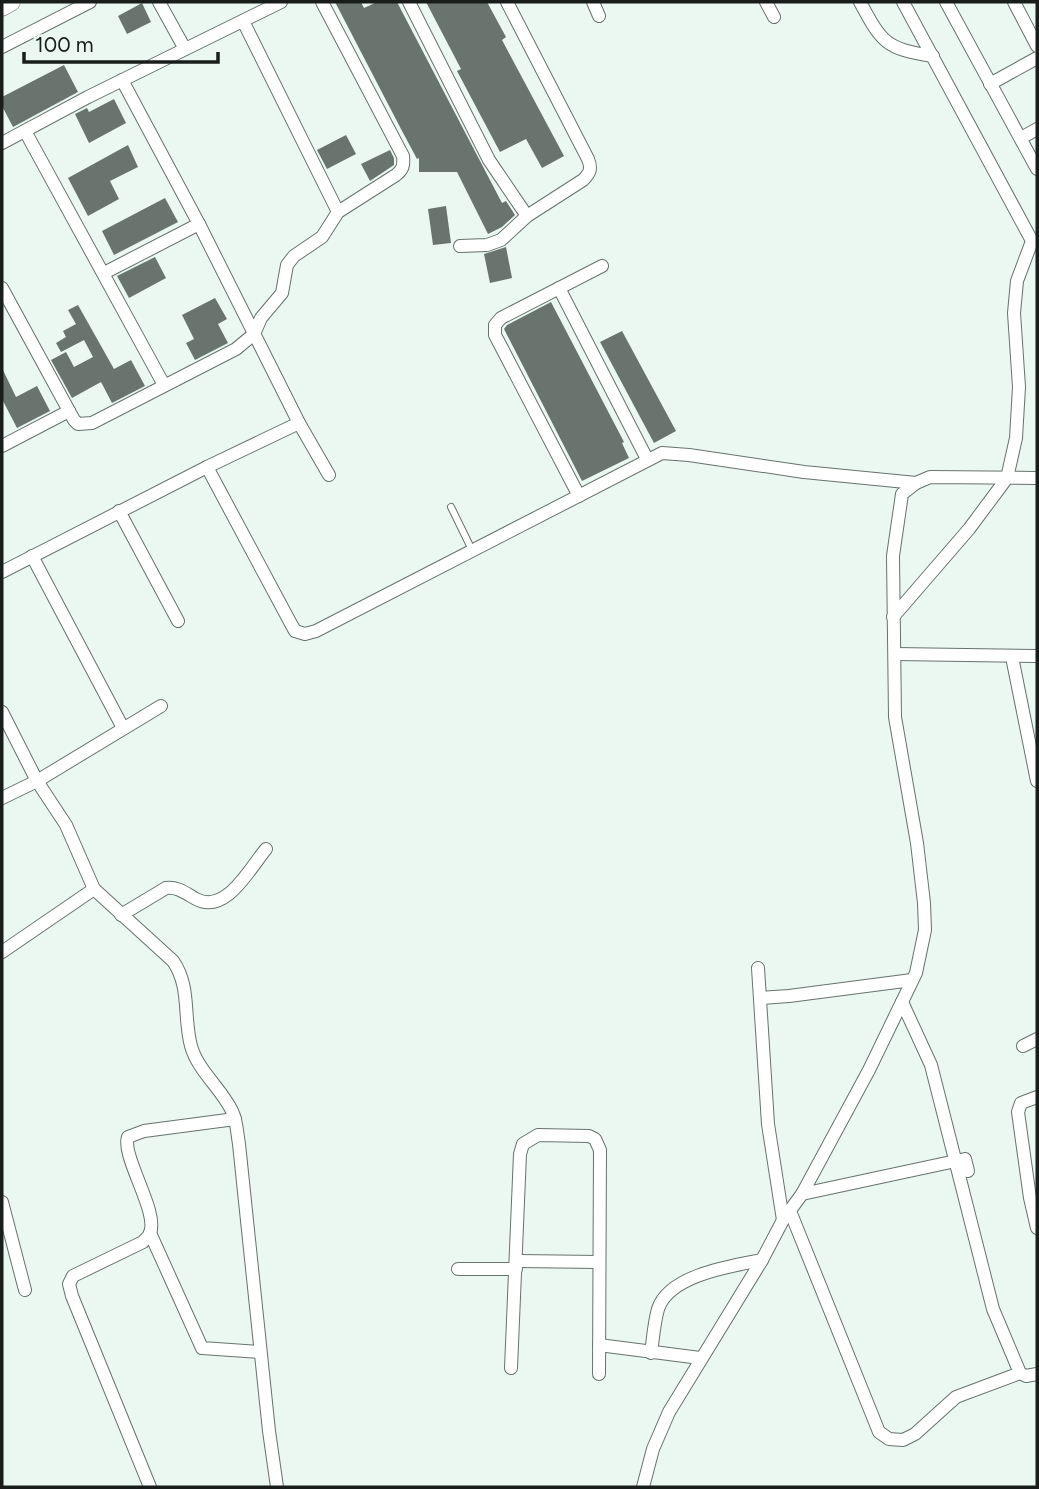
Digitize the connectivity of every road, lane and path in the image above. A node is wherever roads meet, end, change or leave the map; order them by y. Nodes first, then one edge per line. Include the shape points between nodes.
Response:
1 (11, 2) edge
2 (90, 2) edge
3 (159, 2) edge
4 (281, 2) edge
5 (323, 2) edge
6 (409, 2) edge
7 (507, 2) edge
8 (593, 2) edge
9 (766, 2) edge
10 (860, 2) edge
11 (903, 2) edge
12 (946, 2) edge
13 (1014, 2) edge
14 (2, 7) edge
15 (599, 16) dead end
16 (774, 17) dead end
17 (243, 21) junction
18 (1037, 46) edge
19 (2, 47) edge
20 (185, 49) junction
21 (933, 56) junction
22 (1037, 58) edge
23 (121, 80) junction
24 (990, 84) junction
25 (1037, 129) edge
26 (25, 131) junction
27 (1021, 138) junction
28 (2, 143) edge
29 (1037, 169) edge
30 (338, 212) junction
31 (527, 216) junction
32 (199, 224) junction
33 (1034, 238) edge
34 (460, 246) dead end
35 (602, 266) dead end
36 (104, 272) junction
37 (2, 288) edge
38 (559, 288) junction
39 (254, 334) junction
40 (164, 386) junction
41 (69, 411) junction
42 (299, 423) junction
43 (2, 446) edge
44 (647, 459) junction
45 (207, 467) junction
46 (329, 475) dead end
47 (1007, 478) junction
48 (1037, 478) edge
49 (916, 482) junction
50 (579, 496) junction
51 (450, 507) dead end
52 (119, 511) junction
53 (472, 550) junction
54 (32, 556) junction
55 (2, 572) edge
56 (893, 617) junction
57 (178, 621) dead end
58 (895, 654) junction
59 (1037, 656) edge
60 (1012, 657) junction
61 (161, 706) dead end
62 (2, 712) edge
63 (124, 728) junction
64 (37, 781) junction
65 (1037, 781) edge
66 (2, 798) edge
67 (266, 849) dead end
68 (94, 889) junction
69 (121, 915) junction
70 (2, 952) edge
71 (758, 968) dead end
72 (912, 980) junction
73 (760, 998) junction
74 (902, 1002) junction
75 (1037, 1039) edge
76 (1023, 1046) dead end
77 (1037, 1097) edge
78 (235, 1119) junction
79 (954, 1162) junction
80 (968, 1171) dead end
81 (802, 1194) junction
82 (2, 1202) edge
83 (786, 1215) junction
84 (1037, 1228) edge
85 (150, 1233) junction
86 (762, 1260) junction
87 (599, 1262) junction
88 (516, 1265) junction
89 (458, 1269) dead end
90 (25, 1290) dead end
91 (599, 1345) junction
92 (261, 1352) junction
93 (651, 1353) junction
94 (700, 1358) junction
95 (511, 1368) dead end
96 (1020, 1373) junction
97 (599, 1374) dead end
98 (1037, 1374) edge
99 (150, 1487) edge
100 (277, 1487) edge
101 (643, 1487) edge

1 - 14 street
2 - 19 street
3 - 20 street
4 - 17 street
5 - 30 street via 404,164 396,175
6 - 31 street via 489,160
7 - 31 street via 591,166 583,180
8 - 15 street
9 - 16 street
10 - 21 street via 888,44
11 - 21 street
12 - 24 street
13 - 18 street
17 - 20 street
17 - 30 street
20 - 23 street
21 - 33 street via 993,172
22 - 24 street
23 - 26 street
23 - 32 street
24 - 27 street
25 - 27 street
26 - 28 street
26 - 36 street
27 - 29 street
30 - 39 street via 322,237 287,265 282,293
31 - 34 street via 501,240
32 - 36 street
32 - 39 street
33 - 47 street via 1017,281 1014,313 1019,387 1016,438
35 - 38 street
36 - 40 street
37 - 41 street
38 - 44 street
38 - 50 street via 501,318 495,324 495,335
39 - 40 street via 236,349
39 - 42 street
40 - 41 street via 92,423 78,424
41 - 43 street
42 - 45 street
42 - 46 street
44 - 49 street via 671,453
44 - 50 street
45 - 52 street
45 - 53 street via 295,631 316,631
47 - 48 street
47 - 49 street via 930,477
47 - 56 street
49 - 56 street via 902,494 893,556
50 - 53 street
51 - 53 lane
52 - 54 street
52 - 57 street
54 - 55 street
54 - 63 street
56 - 58 street
58 - 60 street
58 - 72 street via 895,717 925,916
59 - 60 street
60 - 65 street
61 - 63 street
62 - 64 street
63 - 64 street
64 - 66 street
64 - 68 street via 66,824
67 - 69 street via 216,903 204,904 172,886
68 - 69 street
68 - 70 street
69 - 78 street via 180,971 191,1047
71 - 73 street
72 - 73 street
72 - 74 street
73 - 83 street via 768,1124
74 - 79 street via 931,1065
74 - 81 street
75 - 76 street
77 - 84 street via 1021,1103 1018,1112
78 - 85 street via 128,1137 126,1147 141,1184
78 - 92 street
79 - 80 street via 965,1159
79 - 81 street
79 - 96 street via 993,1309
81 - 83 street
82 - 90 street
83 - 86 street
83 - 96 street via 879,1432 889,1439 903,1440 915,1434 957,1397
85 - 92 street via 202,1348
85 - 99 street via 143,1242 73,1276 69,1284
86 - 93 street via 699,1276 665,1296 658,1309
86 - 94 street
87 - 88 street
87 - 88 street via 599,1144 589,1136 538,1135 523,1144 520,1154
87 - 91 street
88 - 89 street
88 - 95 street
91 - 93 street
91 - 97 street
92 - 100 street
93 - 94 street
94 - 101 street via 669,1412
96 - 98 street

